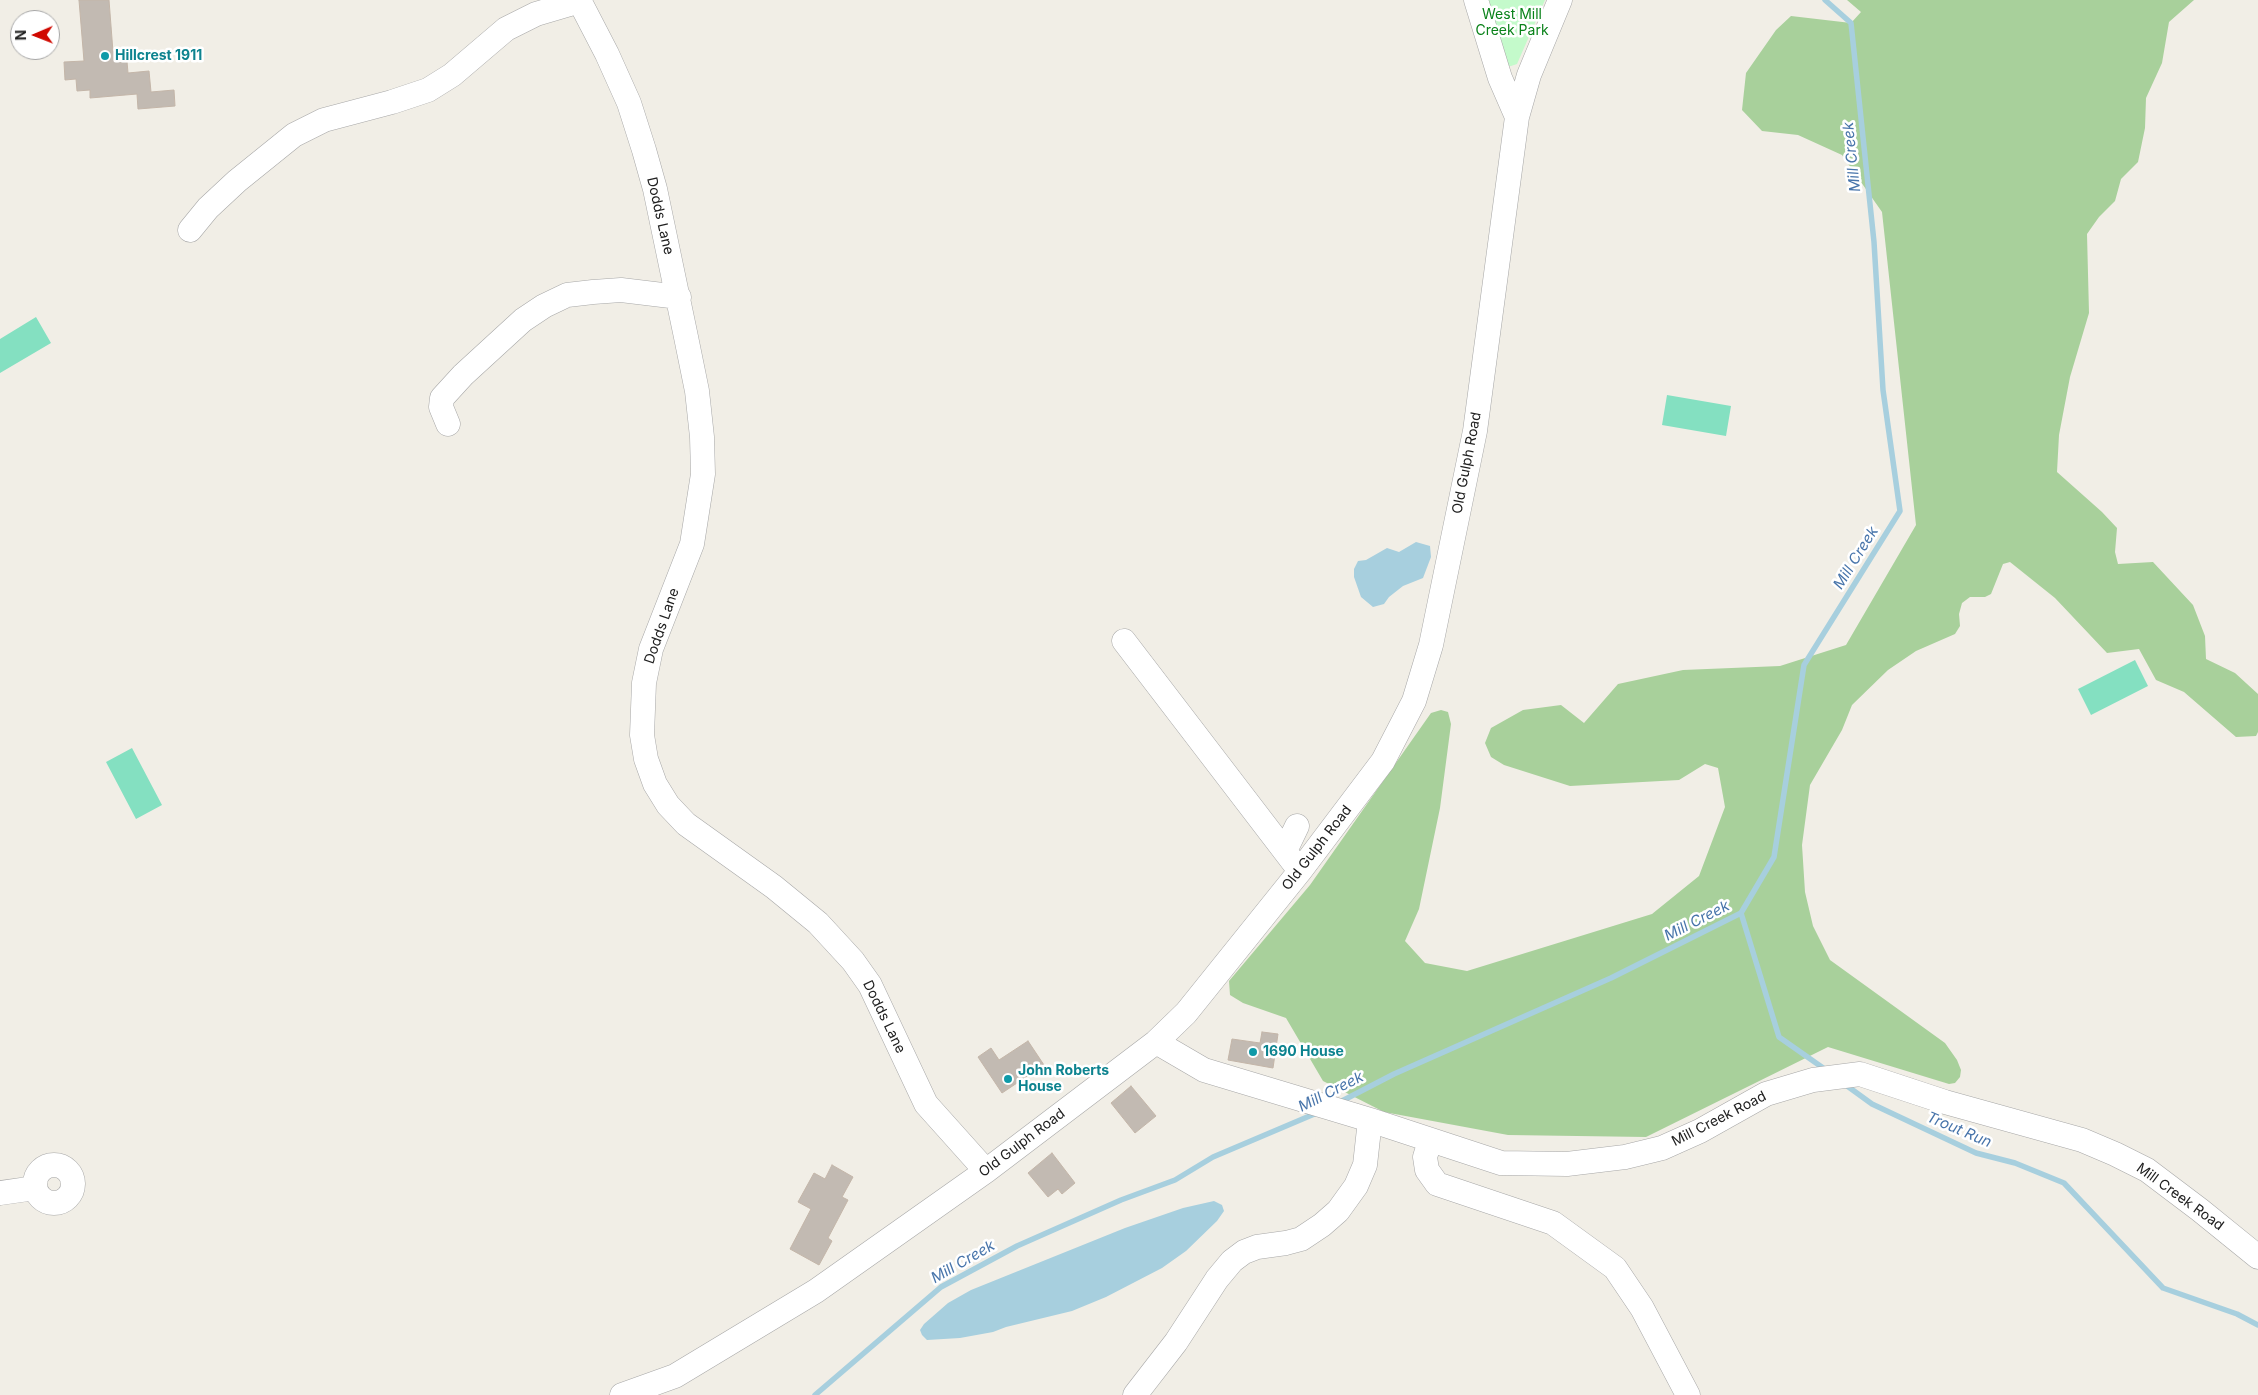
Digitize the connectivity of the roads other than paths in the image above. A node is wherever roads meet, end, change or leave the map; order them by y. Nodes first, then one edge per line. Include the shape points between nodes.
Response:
1 (580, 0) edge
2 (1476, 0) edge
3 (1560, 0) edge
4 (1517, 117) junction
5 (190, 230) dead end
6 (678, 297) junction
7 (448, 424) dead end
8 (1124, 641) dead end
9 (1297, 826) dead end
10 (1285, 851) junction
11 (1300, 871) junction
12 (1156, 1042) junction
13 (1360, 1116) junction
14 (1430, 1141) junction
15 (986, 1171) junction
16 (35, 1188) dead end
17 (0, 1193) edge
18 (2258, 1257) edge
19 (654, 1389) edge
20 (622, 1395) edge
21 (1134, 1395) edge
22 (1688, 1395) edge

1 - 5 street via 536,14 506,29 452,75 428,90 324,120 294,135 237,181
1 - 6 street, Dodds Lane via 625,95 644,150
2 - 4 street via 1500,78
3 - 4 street, Old Gulph Road via 1528,75
4 - 11 street, Old Gulph Road via 1474,431 1431,645 1414,701 1383,760
6 - 7 street via 621,290 568,295 544,306 523,320 442,398 441,406
6 - 15 street, Dodds Lane via 697,391 703,474 692,544 651,649 644,683 642,735 646,759 655,784 668,805 686,824 818,922 853,961 870,985 926,1104
8 - 10 street
9 - 10 street
10 - 11 street
11 - 12 street, Old Gulph Road via 1186,1013
12 - 13 street, Mill Creek Road via 1204,1070
12 - 15 street, Old Gulph Road
13 - 14 street, Mill Creek Road
13 - 21 street via 1365,1165 1356,1186 1338,1211 1301,1239 1257,1247 1232,1262
14 - 18 street, Mill Creek Road via 1501,1163 1567,1164 1625,1157 1662,1148 1700,1132 1766,1094 1813,1080 1860,1074 1945,1102 2082,1140 2115,1154 2147,1170
14 - 22 street via 1425,1157 1427,1170 1438,1184 1553,1223 1615,1268 1642,1308
15 - 19 street, Old Gulph Road via 816,1291
16 - 17 street
19 - 20 street, Old Gulph Road

